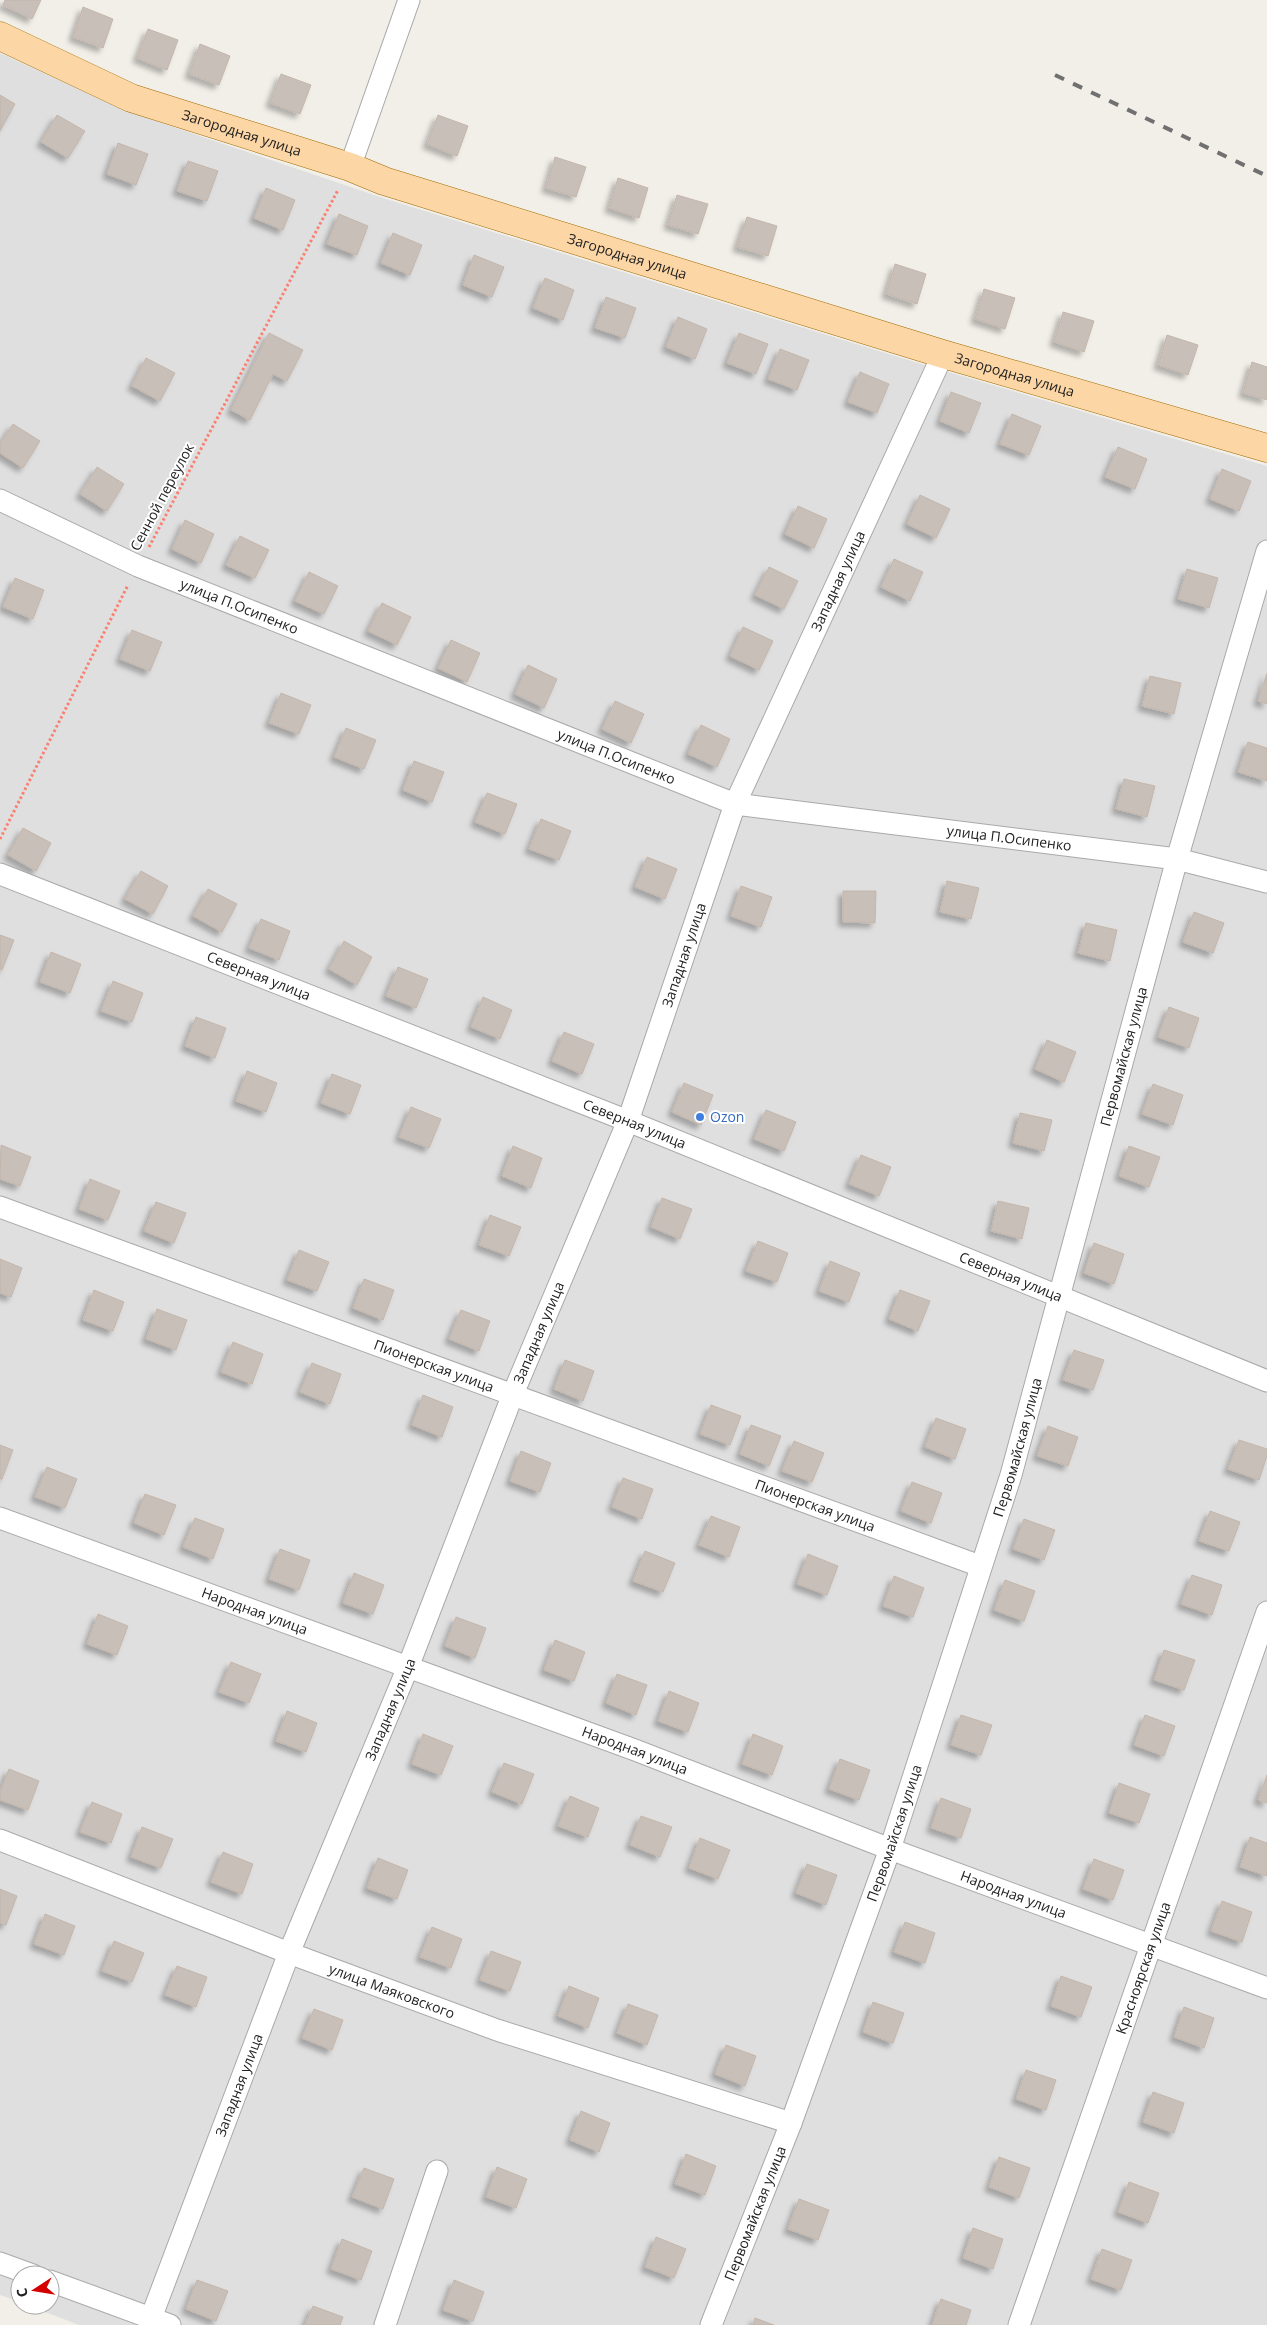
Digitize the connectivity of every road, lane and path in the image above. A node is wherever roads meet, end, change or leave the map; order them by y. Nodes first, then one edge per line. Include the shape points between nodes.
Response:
1 (409, 0) edge
2 (0, 36) edge
3 (350, 167) junction
4 (943, 354) junction
5 (1267, 448) edge
6 (0, 500) edge
7 (1267, 551) edge
8 (138, 566) junction
9 (735, 804) junction
10 (0, 839) edge
11 (1177, 859) junction
12 (0, 874) edge
13 (1267, 882) edge
14 (628, 1121) junction
15 (0, 1207) edge
16 (1059, 1298) junction
17 (1267, 1381) edge
18 (513, 1394) junction
19 (0, 1518) edge
20 (980, 1566) junction
21 (1267, 1612) edge
22 (408, 1667) junction
23 (0, 1840) edge
24 (890, 1849) junction
25 (1152, 1947) junction
26 (290, 1953) junction
27 (1267, 1988) edge
28 (791, 2123) junction
29 (437, 2171) dead end
30 (60, 2285) edge
31 (160, 2322) edge
32 (385, 2325) edge
33 (711, 2325) edge
34 (1019, 2325) edge

1 - 3 street
2 - 3 main road, Загородная улица via 132,98
3 - 4 main road, Загородная улица via 384,181
3 - 8 path, Сенной переулок
4 - 5 main road, Загородная улица
4 - 9 street, Западная улица
6 - 8 street, улица П.Осипенко
7 - 11 street, Первомайская улица
8 - 9 street, улица П.Осипенко
8 - 10 path, Сенной переулок
9 - 11 street, улица П.Осипенко
9 - 14 street, Западная улица
11 - 13 street, улица П.Осипенко
11 - 16 street, Первомайская улица
12 - 14 street, Северная улица
14 - 16 street, Северная улица
14 - 18 street, Западная улица
15 - 18 street, Пионерская улица
16 - 17 street, Северная улица
16 - 20 street, Первомайская улица via 1011,1475
18 - 20 street, Пионерская улица
18 - 22 street, Западная улица
19 - 22 street, Народная улица
20 - 24 street, Первомайская улица
21 - 25 street, Красноярская улица
22 - 24 street, Народная улица via 635,1750
22 - 26 street, Западная улица
23 - 26 street, улица Маяковского
24 - 25 street, Народная улица
24 - 28 street, Первомайская улица
25 - 27 street, Народная улица
25 - 34 street, Красноярская улица
26 - 28 street, улица Маяковского via 497,2030
26 - 31 street, Западная улица
28 - 33 street, Первомайская улица
29 - 32 street
30 - 31 street

